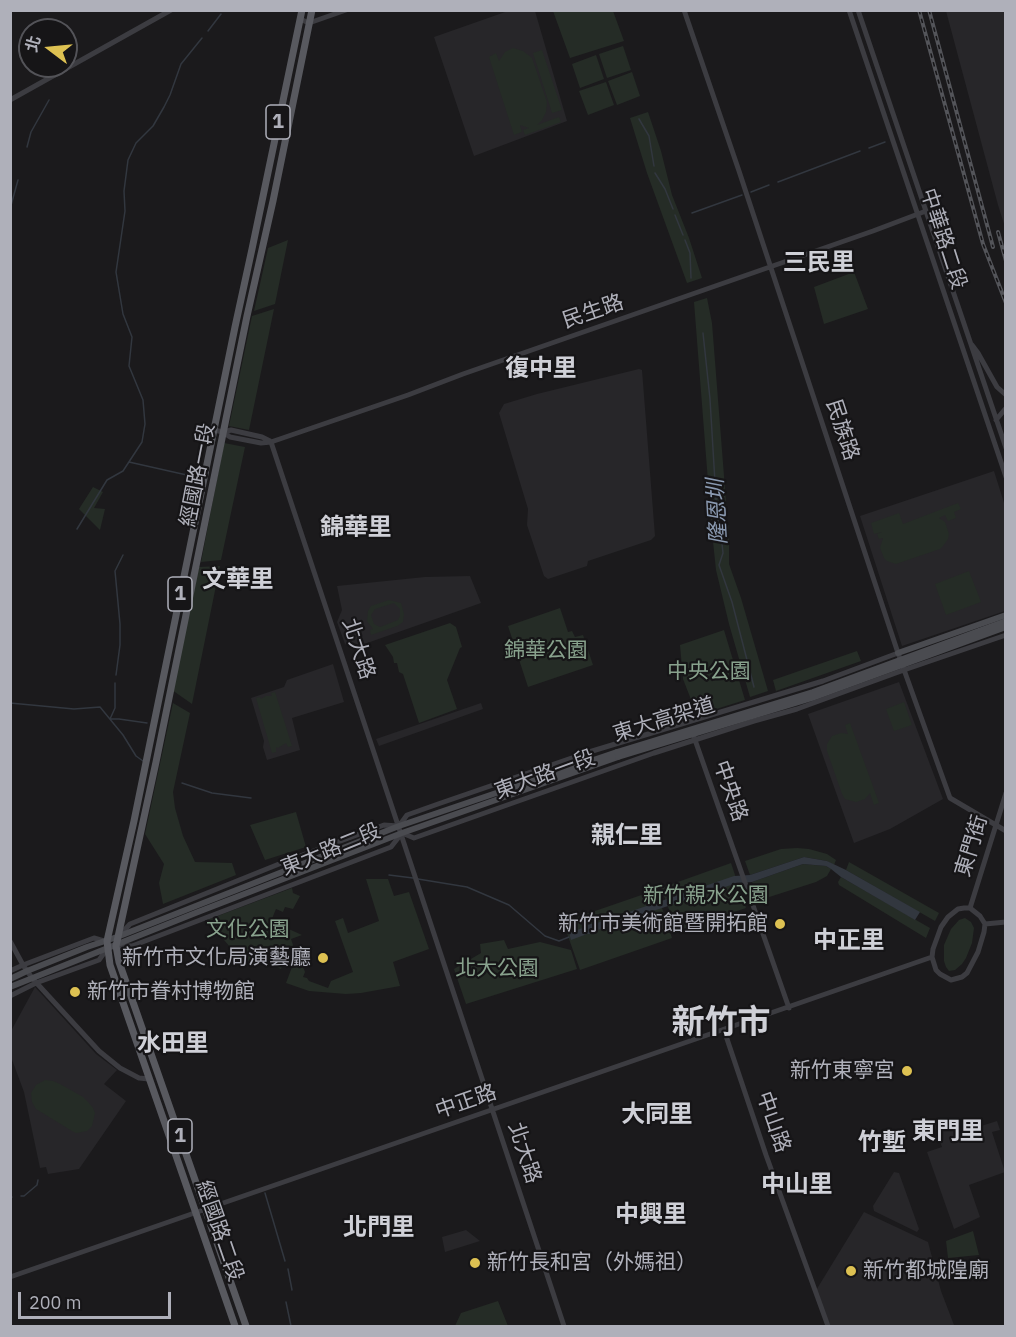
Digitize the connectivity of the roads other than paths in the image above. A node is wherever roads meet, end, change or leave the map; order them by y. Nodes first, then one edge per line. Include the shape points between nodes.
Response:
1 (171, 10) edge
2 (302, 10) edge
3 (312, 10) edge
4 (346, 10) edge
5 (684, 10) edge
6 (849, 10) edge
7 (858, 10) edge
8 (300, 19) junction
9 (309, 23) junction
10 (10, 100) edge
11 (926, 211) junction
12 (918, 213) junction
13 (770, 266) junction
14 (969, 342) junction
15 (1005, 395) edge
16 (1005, 408) edge
17 (996, 420) junction
18 (214, 430) junction
19 (223, 432) junction
20 (271, 442) junction
21 (1005, 448) edge
22 (1005, 477) edge
23 (1005, 615) edge
24 (1005, 621) edge
25 (1005, 627) edge
26 (1005, 635) edge
27 (898, 653) junction
28 (904, 670) junction
29 (689, 721) junction
30 (695, 740) junction
31 (618, 754) junction
32 (1005, 794) edge
33 (996, 825) junction
34 (399, 826) junction
35 (1005, 831) edge
36 (402, 833) junction
37 (970, 908) junction
38 (1005, 922) edge
39 (985, 924) junction
40 (117, 937) junction
41 (10, 940) edge
42 (107, 945) junction
43 (116, 946) junction
44 (932, 957) junction
45 (25, 968) junction
46 (10, 971) edge
47 (10, 980) edge
48 (34, 980) junction
49 (10, 987) edge
50 (10, 996) edge
51 (789, 1008) junction
52 (724, 1030) junction
53 (149, 1079) junction
54 (493, 1111) junction
55 (206, 1210) junction
56 (195, 1213) junction
57 (10, 1277) edge
58 (235, 1326) edge
59 (246, 1326) edge
60 (564, 1326) edge
61 (828, 1326) edge

1 - 10 street
2 - 8 main road, 經國路一段 / 1
3 - 9 main road, 經國路一段 / 1
4 - 9 street
5 - 13 street, 民族路
6 - 12 street, 中華路二段
7 - 11 street, 中華路二段
8 - 9 street
8 - 18 main road, 經國路一段 / 1
9 - 19 main road, 經國路一段 / 1
11 - 12 street, 民生路
11 - 14 street, 中華路二段
12 - 13 street, 民生路
12 - 22 street, 中華路二段
13 - 20 street, 民生路
13 - 27 street, 民族路
14 - 15 street
14 - 17 street, 中華路二段
16 - 17 street
17 - 21 street, 中華路二段
18 - 19 street
18 - 42 main road, 經國路一段 / 1
19 - 20 street via 231,430
19 - 40 main road, 經國路一段 / 1
20 - 34 street, 北大路
23 - 27 main road
24 - 31 main road, 東大高架道, bridge via 813,692
25 - 31 main road, 東大高架道, bridge via 812,698
26 - 28 street, 東大路一段
27 - 28 street, 民族路
27 - 29 street, 東大路一段 via 823,681
28 - 30 street, 東大路一段
28 - 33 street, 民族路 via 950,798
29 - 30 street, 中央路
29 - 34 street, 東大路一段 via 407,815
30 - 36 street, 東大路一段 via 414,838
30 - 51 street, 中央路
31 - 34 main road, 東大高架道
31 - 36 main road, 東大高架道
32 - 33 street, 東門街
33 - 35 street, 民族路
33 - 37 street, 東門街
34 - 36 street, 北大路
34 - 40 main road, 東大路二段
36 - 43 main road, 東大路二段
36 - 54 street, 北大路
37 - 39 street
37 - 44 street via 958,909 948,917
38 - 39 street
39 - 44 street via 978,952 962,977 951,980 940,974
40 - 42 main road, 東大路二段
40 - 43 main road, 經國路一段 / 1
41 - 45 street
42 - 43 main road, 東大路二段
42 - 45 main road, 東大路二段 via 87,947
42 - 48 main road, 東大路二段
42 - 53 main road, 經國路二段 / 1 via 110,965
43 - 55 main road, 經國路二段 / 1
44 - 51 street, 中正路
45 - 46 street, 東大路二段
45 - 47 main road, 東大路二段
45 - 48 street
48 - 49 main road, 東大路二段
48 - 50 street, 東大路二段
48 - 53 street via 99,1051 120,1068
51 - 52 street, 中正路
52 - 54 street, 中正路
52 - 61 street, 中山路
53 - 56 main road, 經國路二段 / 1
54 - 55 street, 中正路
54 - 60 street, 北大路
55 - 56 street, 中正路
55 - 59 main road, 經國路二段 / 1
56 - 57 street, 中正路
56 - 58 main road, 經國路二段 / 1

